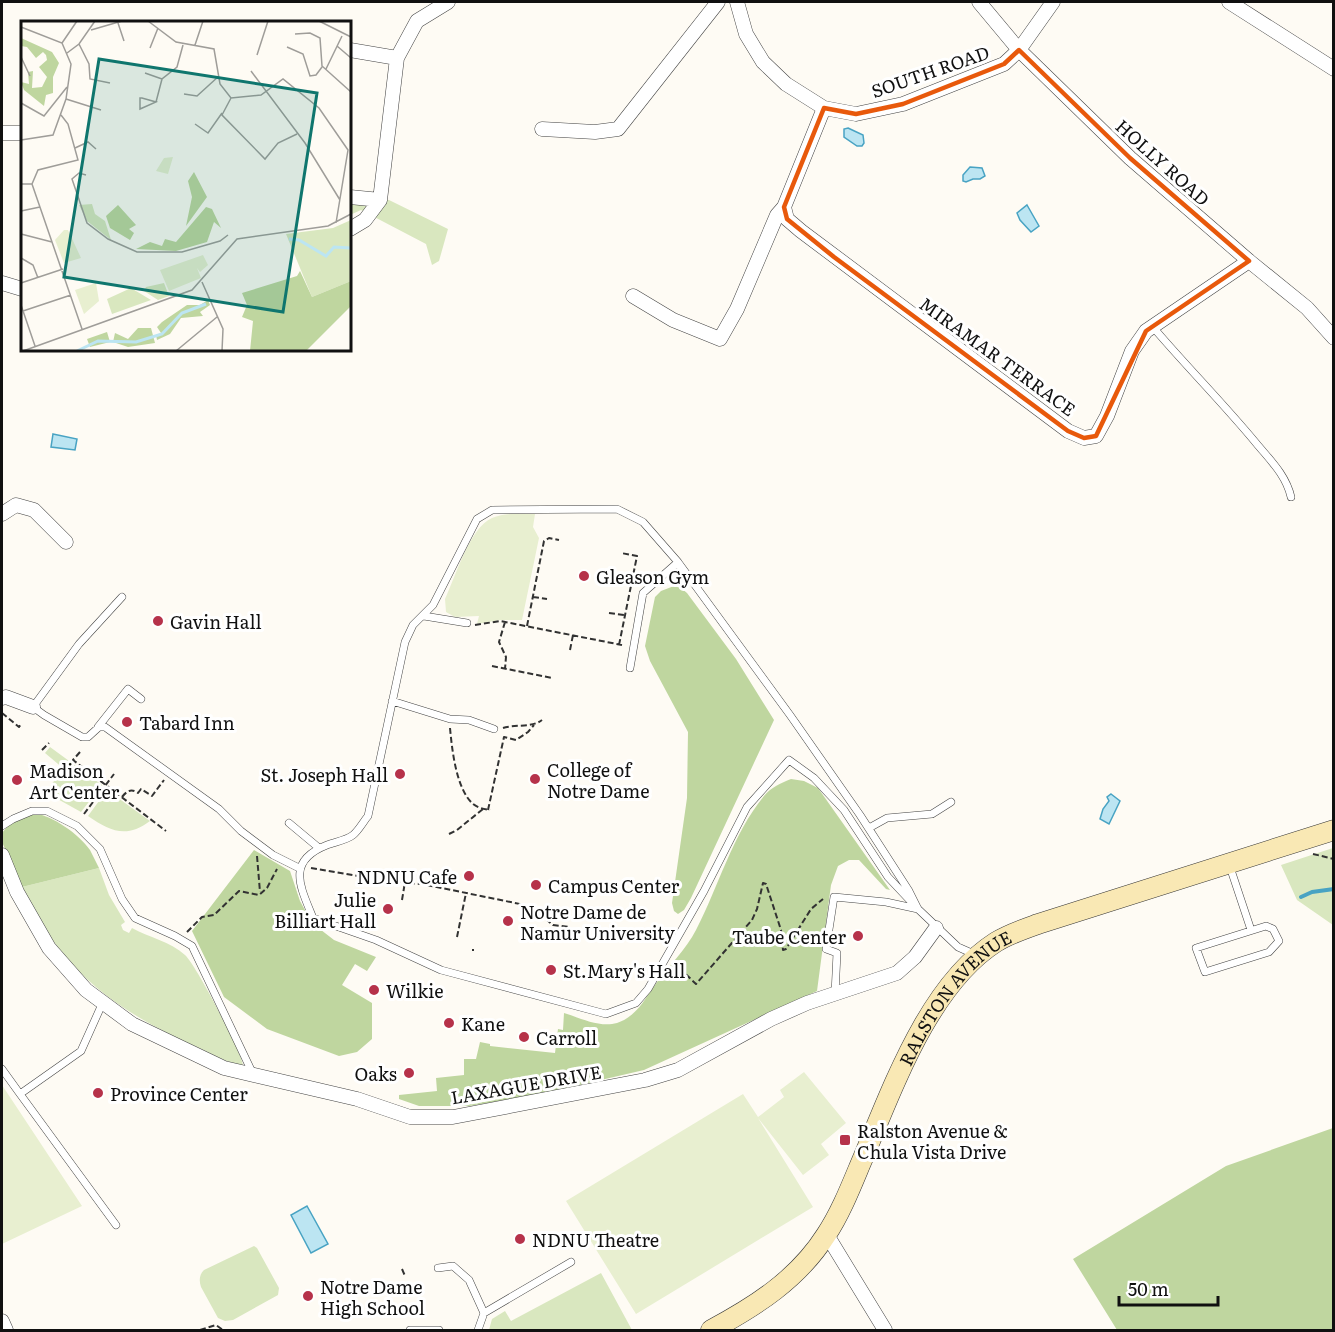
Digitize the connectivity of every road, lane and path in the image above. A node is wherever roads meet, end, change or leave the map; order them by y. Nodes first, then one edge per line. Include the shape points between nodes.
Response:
1 (448, 2) edge
2 (718, 2) edge
3 (737, 2) edge
4 (979, 2) edge
5 (1053, 2) edge
6 (1229, 2) edge
7 (351, 50) edge
8 (1019, 50) junction
9 (397, 58) junction
10 (1334, 69) edge
11 (824, 108) junction
12 (542, 129) dead end
13 (2, 133) edge
14 (21, 133) edge
15 (351, 197) edge
16 (380, 200) junction
17 (784, 207) junction
18 (351, 228) edge
19 (1249, 261) junction
20 (2, 283) edge
21 (21, 289) edge
22 (633, 296) dead end
23 (1152, 326) junction
24 (1334, 338) edge
25 (1291, 497) dead end
26 (2, 514) edge
27 (559, 540) dead end
28 (66, 542) dead end
29 (621, 553) dead end
30 (678, 562) junction
31 (122, 597) dead end
32 (533, 597) junction
33 (548, 599) dead end
34 (609, 613) dead end
35 (624, 615) junction
36 (424, 616) junction
37 (467, 622) joint
38 (505, 622) junction
39 (527, 626) junction
40 (573, 635) junction
41 (570, 651) dead end
42 (492, 666) dead end
43 (630, 668) dead end
44 (505, 669) junction
45 (552, 678) dead end
46 (2, 698) edge
47 (141, 699) dead end
48 (392, 701) junction
49 (33, 707) junction
50 (2, 713) edge
51 (450, 719) junction
52 (542, 720) dead end
53 (22, 723) dead end
54 (534, 725) junction
55 (98, 728) junction
56 (494, 729) joint
57 (49, 742) dead end
58 (42, 750) dead end
59 (80, 752) dead end
60 (169, 773) junction
61 (114, 774) dead end
62 (106, 785) junction
63 (122, 797) junction
64 (951, 802) dead end
65 (483, 809) junction
66 (84, 814) dead end
67 (289, 823) dead end
68 (2, 826) edge
69 (869, 828) junction
70 (1334, 830) edge
71 (166, 831) dead end
72 (449, 834) dead end
73 (256, 842) junction
74 (319, 848) junction
75 (1305, 851) dead end
76 (2, 855) edge
77 (1334, 859) edge
78 (286, 862) junction
79 (1228, 863) junction
80 (299, 868) junction
81 (405, 882) junction
82 (466, 893) junction
83 (259, 895) junction
84 (834, 897) junction
85 (402, 900) dead end
86 (918, 909) junction
87 (570, 927) dead end
88 (936, 928) junction
89 (1251, 930) junction
90 (457, 937) dead end
91 (180, 939) junction
92 (667, 956) junction
93 (978, 956) junction
94 (835, 994) junction
95 (104, 1002) junction
96 (2, 1069) edge
97 (254, 1077) junction
98 (20, 1094) junction
99 (116, 1225) dead end
100 (827, 1235) junction
101 (571, 1262) dead end
102 (438, 1268) dead end
103 (402, 1269) dead end
104 (405, 1276) dead end
105 (484, 1313) junction
106 (2, 1321) edge
107 (6, 1330) edge
108 (200, 1330) edge
109 (223, 1330) edge
110 (410, 1330) edge
111 (439, 1330) edge
112 (478, 1330) edge
113 (711, 1330) edge
114 (885, 1330) edge

1 - 9 street via 417,21
2 - 12 street via 618,129
3 - 11 street, SOUTH ROAD via 746,34 763,62 786,84
4 - 8 street, HOLLY ROAD
5 - 8 street, SOUTH ROAD
6 - 10 street
7 - 9 street
8 - 11 street, SOUTH ROAD via 1004,64 903,104 856,114
8 - 19 street, HOLLY ROAD via 1130,158
9 - 16 street
11 - 17 street
13 - 14 street
15 - 16 street
16 - 18 street via 365,220
17 - 22 street via 720,339 674,320
17 - 23 street, MIRAMAR TERRACE via 787,219 834,257 1068,431 1084,438 1096,436 1132,351
19 - 23 street, MIRAMAR TERRACE
19 - 24 street, HOLLY ROAD via 1307,308
20 - 21 street
23 - 25 lane via 1278,469
26 - 28 street via 16,505 34,510
27 - 32 path via 544,541
29 - 35 path via 637,556
30 - 36 lane via 643,522 618,509 492,510 477,519
30 - 43 lane via 643,593
30 - 69 lane
31 - 49 lane via 74,651
32 - 33 path
32 - 39 path
34 - 35 path
35 - 40 path via 620,645
36 - 37 lane
36 - 48 lane via 413,625 405,642
37 - 38 path
38 - 39 path
38 - 44 path via 499,642 507,660
39 - 40 path
40 - 41 path
42 - 44 path
44 - 45 path
46 - 49 street
47 - 55 lane via 128,689
48 - 51 lane
48 - 74 lane via 368,816 352,836
49 - 55 lane via 82,737
50 - 53 path via 19,728
51 - 56 lane via 469,720
51 - 65 path via 462,787 473,804
52 - 54 path
54 - 56 path
54 - 65 path via 516,740 504,738 489,810
55 - 60 lane via 109,730
57 - 58 path
59 - 62 path via 73,760
60 - 63 path via 152,796 141,789 138,793 128,790
60 - 73 lane
61 - 62 path
62 - 63 path
62 - 66 path
63 - 71 path
64 - 69 lane via 932,814 887,818
65 - 72 path
67 - 74 lane
68 - 91 lane via 32,811 47,811 77,826 100,849 135,918
69 - 86 lane
70 - 79 main road, RALSTON AVENUE
73 - 78 lane
73 - 83 path
74 - 80 lane via 301,861
75 - 77 path
76 - 95 street, LAXAGUE DRIVE via 17,892 49,948 86,990
78 - 80 lane
78 - 83 path
79 - 89 lane
79 - 93 main road, RALSTON AVENUE via 1028,928 995,942
80 - 81 path
80 - 92 lane via 302,891 314,918 376,940 441,970 606,1014 636,1003
81 - 82 path
81 - 85 path
82 - 87 path via 530,906 553,925
82 - 90 path
83 - 91 path via 239,891 214,915 202,917
84 - 86 lane
84 - 92 path via 826,897 812,909 784,950 765,882 752,920 696,984
84 - 94 lane via 826,949 837,953
86 - 88 lane
86 - 92 lane via 888,878 846,813 814,778 789,760 747,807
88 - 93 lane via 958,947
88 - 94 street, LAXAGUE DRIVE via 897,974
89 - 89 lane via 1196,948 1204,972 1269,952 1279,941 1273,929 1266,926
91 - 97 lane via 192,946
93 - 100 main road, RALSTON AVENUE via 946,992 915,1040
94 - 97 street, LAXAGUE DRIVE via 771,1019 678,1070 645,1080 453,1117 410,1117 357,1100
95 - 97 street, LAXAGUE DRIVE via 132,1024 224,1068
95 - 98 lane via 81,1051
96 - 98 lane
98 - 99 lane
100 - 113 main road, RALSTON AVENUE via 782,1285
100 - 114 street
101 - 105 lane
102 - 105 lane via 453,1266 469,1280
103 - 104 path
105 - 112 lane
106 - 107 street
108 - 109 path via 216,1325
110 - 111 lane

